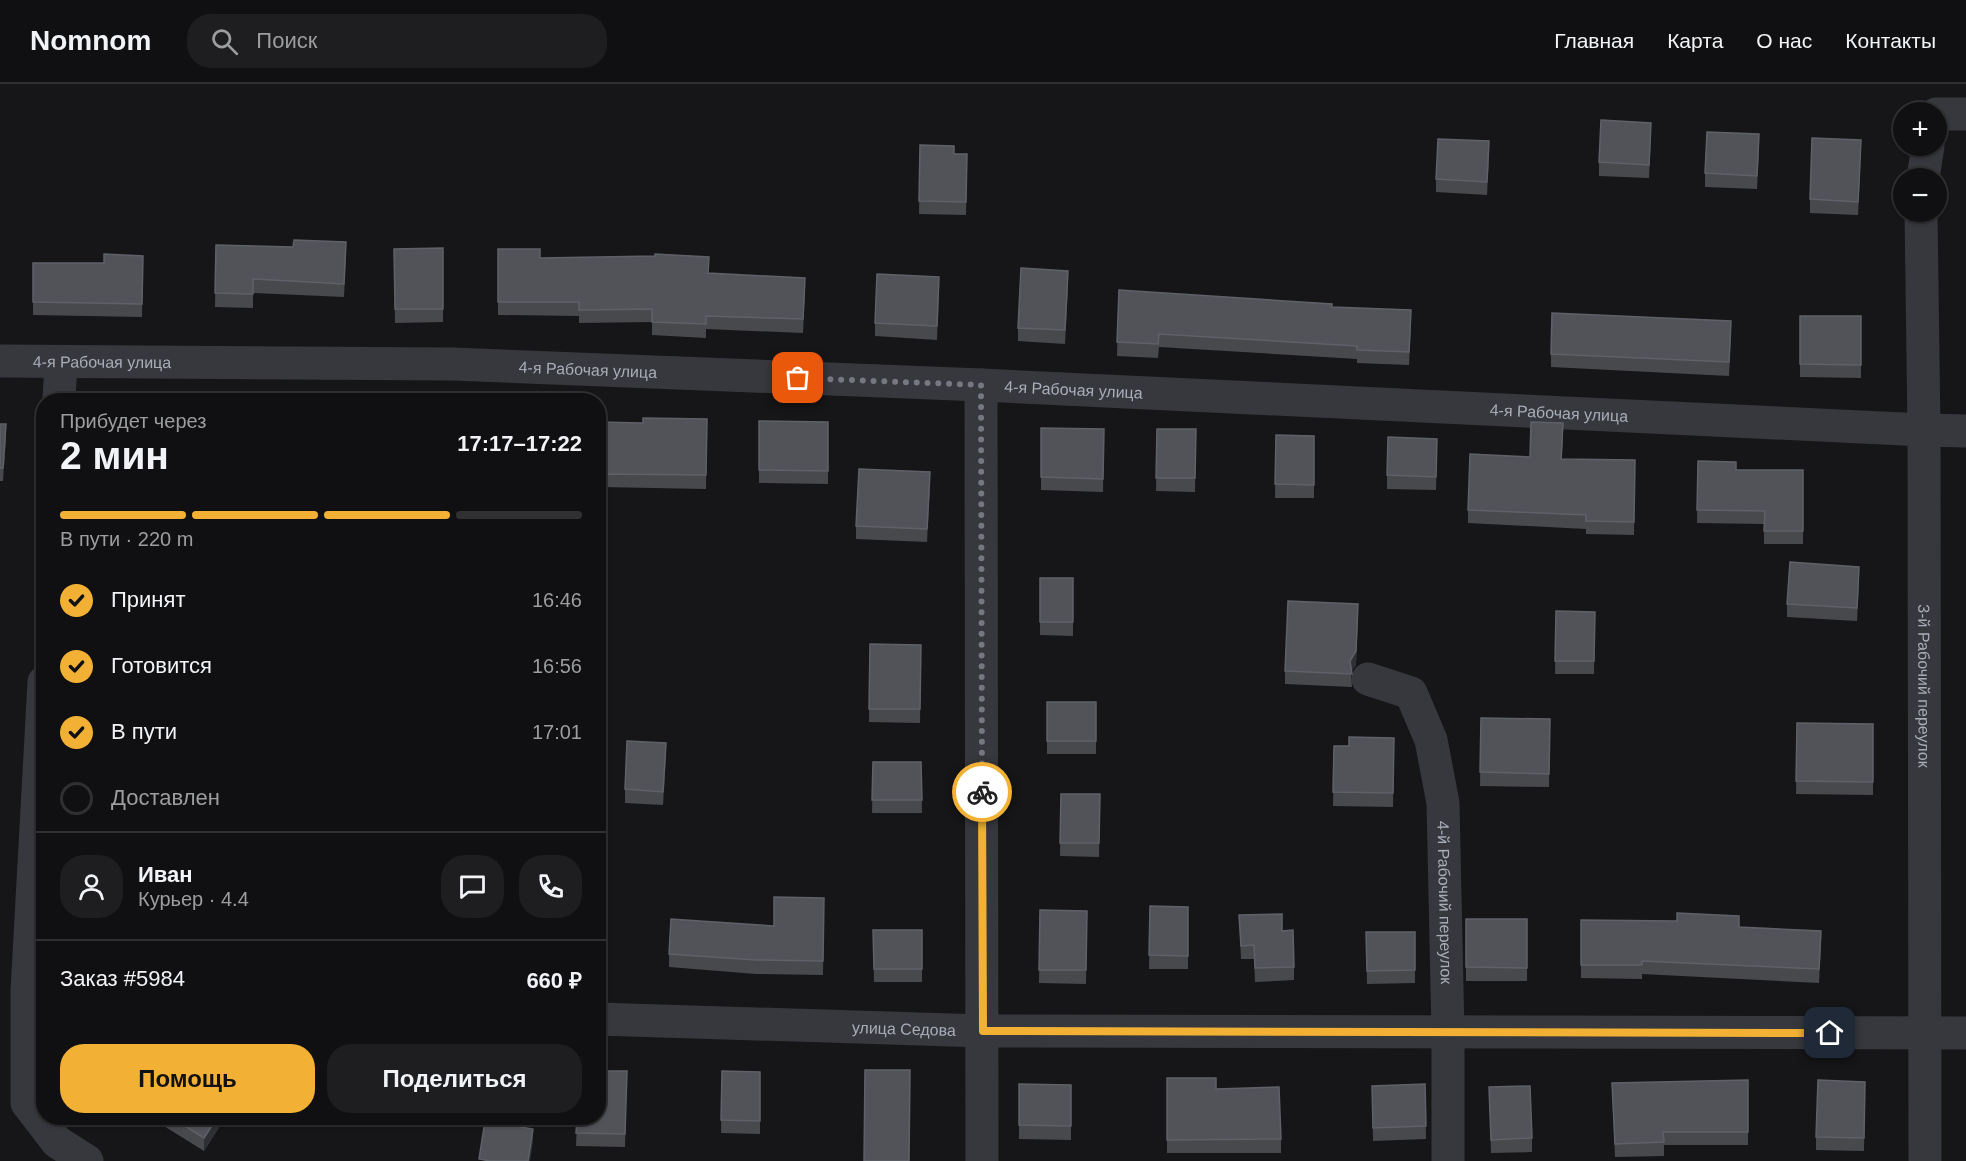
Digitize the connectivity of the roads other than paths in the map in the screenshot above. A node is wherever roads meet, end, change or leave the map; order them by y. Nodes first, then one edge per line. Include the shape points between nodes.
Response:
1 (1947, 114) edge
2 (1966, 114) edge
3 (1921, 222) edge
4 (0, 361) edge
5 (61, 362) junction
6 (981, 385) junction
7 (59, 393) edge
8 (1924, 430) junction
9 (1966, 430) edge
10 (1368, 679) dead end
11 (36, 806) edge
12 (24, 991) edge
13 (606, 1019) edge
14 (983, 1031) junction
15 (1448, 1032) junction
16 (1966, 1033) edge
17 (1925, 1034) junction
18 (36, 1115) edge
19 (44, 1125) edge
20 (87, 1161) edge
21 (982, 1161) edge
22 (1448, 1161) edge
23 (1925, 1161) edge

1 - 2 street
3 - 8 street, 3-й Рабочий переулок
4 - 5 street, 4-я Рабочая улица
5 - 6 street, 4-я Рабочая улица via 453,364
5 - 7 street
6 - 8 street, 4-я Рабочая улица
6 - 14 street
8 - 9 street, 4-я Рабочая улица
8 - 17 street, 3-й Рабочий переулок
10 - 15 street, 4-й Рабочий переулок via 1411,693 1431,740 1443,803
11 - 12 street
12 - 18 street via 27,1103
13 - 14 street, улица Седова
14 - 15 street, улица Седова
14 - 21 street
15 - 17 street, улица Седова
15 - 22 street, 4-й Рабочий переулок
16 - 17 street, улица Седова
17 - 23 street, 3-й Рабочий переулок
19 - 20 street via 57,1142

